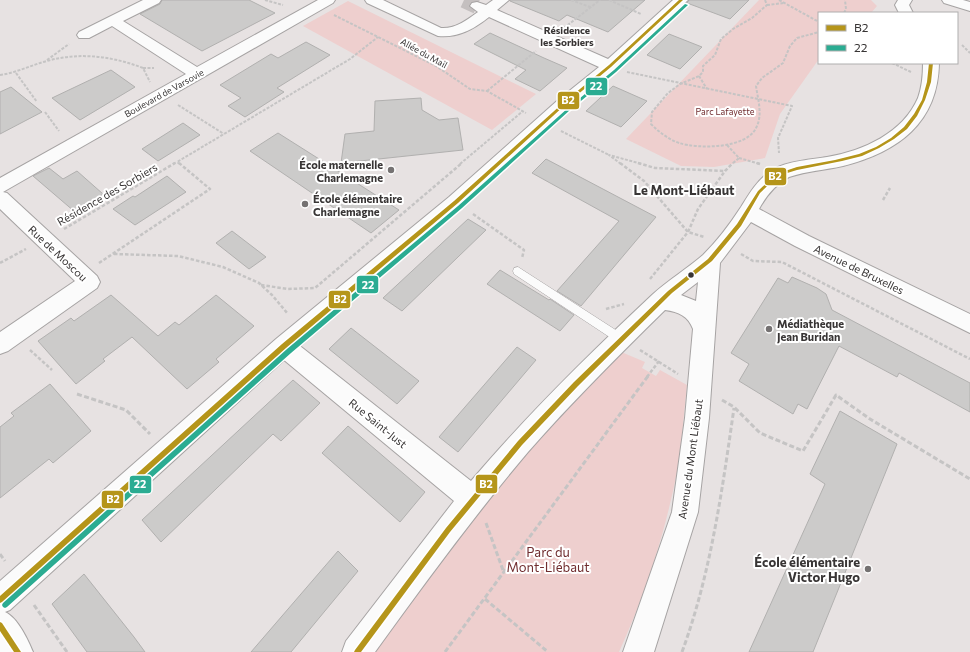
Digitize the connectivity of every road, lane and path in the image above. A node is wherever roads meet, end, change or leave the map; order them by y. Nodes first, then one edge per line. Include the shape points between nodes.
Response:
1 (154, 0) edge
2 (372, 0) edge
3 (502, 0) edge
4 (571, 0) edge
5 (609, 0) edge
6 (681, 0) edge
7 (765, 0) edge
8 (779, 0) edge
9 (845, 0) edge
10 (905, 0) edge
11 (950, 0) edge
12 (962, 0) edge
13 (970, 2) edge
14 (322, 3) edge
15 (784, 3) junction
16 (767, 5) junction
17 (970, 6) edge
18 (482, 8) junction
19 (590, 8) dead end
20 (844, 12) edge
21 (906, 12) edge
22 (112, 20) junction
23 (658, 21) junction
24 (818, 21) edge
25 (818, 32) edge
26 (84, 35) joint
27 (378, 37) junction
28 (962, 45) dead end
29 (970, 53) edge
30 (47, 61) junction
31 (931, 64) edge
32 (610, 66) junction
33 (16, 73) junction
34 (197, 74) junction
35 (0, 75) edge
36 (699, 76) junction
37 (680, 84) junction
38 (707, 89) junction
39 (161, 94) junction
40 (757, 99) junction
41 (37, 102) dead end
42 (45, 112) dead end
43 (544, 123) junction
44 (224, 134) junction
45 (727, 145) junction
46 (69, 146) junction
47 (609, 155) junction
48 (739, 158) junction
49 (177, 162) junction
50 (770, 170) junction
51 (725, 171) junction
52 (0, 186) edge
53 (890, 188) dead end
54 (0, 198) edge
55 (883, 200) dead end
56 (456, 202) junction
57 (748, 212) junction
58 (688, 232) junction
59 (44, 240) junction
60 (716, 252) junction
61 (114, 254) junction
62 (0, 263) edge
63 (518, 270) joint
64 (82, 275) junction
65 (261, 284) junction
66 (653, 293) junction
67 (625, 304) dead end
68 (585, 316) junction
69 (970, 324) edge
70 (705, 330) junction
71 (7, 339) edge
72 (293, 339) junction
73 (620, 339) junction
74 (970, 359) edge
75 (659, 361) dead end
76 (52, 370) dead end
77 (77, 394) dead end
78 (167, 450) junction
79 (970, 479) edge
80 (474, 497) junction
81 (504, 573) junction
82 (485, 599) junction
83 (0, 600) edge
84 (0, 625) edge
85 (18, 652) edge
86 (357, 652) edge
87 (445, 652) edge
88 (548, 652) edge
89 (638, 652) edge
90 (682, 652) edge

1 - 22 street
2 - 18 street via 446,34 459,30
3 - 18 street
4 - 19 path
5 - 23 path
6 - 23 street
7 - 16 path
8 - 15 path
9 - 20 path
10 - 21 street via 902,5
11 - 17 street
12 - 13 lane
14 - 27 path, Allée du Mail
14 - 34 street, Boulevard de Varsovie
15 - 16 path
15 - 24 path
16 - 36 path via 721,38 715,55 703,66 703,72
18 - 32 street
22 - 26 street
22 - 34 street
23 - 32 street
25 - 40 path via 797,38 790,46 783,63 762,78 756,86
26 - 30 path
27 - 44 path, Résidence des Sorbiers via 350,59
27 - 65 path, Allée du Mail via 436,66 470,89 487,91 523,111 315,288 278,289
28 - 29 path
30 - 33 path
30 - 39 path via 84,56 132,63 143,68 148,80
31 - 50 street via 932,77 921,108 912,122 881,147 852,158 807,167
32 - 37 path
32 - 43 street
33 - 35 path
33 - 41 path
34 - 39 street, Boulevard de Varsovie
36 - 37 path
36 - 38 path
37 - 38 path
37 - 45 path via 668,93 652,112 651,124 659,134 687,145
38 - 40 path
39 - 44 path
39 - 46 street, Boulevard de Varsovie
40 - 45 path via 760,116 757,129 747,138
40 - 50 path via 792,106 778,138 779,157
42 - 46 path
43 - 47 path
43 - 56 street
44 - 49 path, Résidence des Sorbiers
45 - 48 path
46 - 52 street, Boulevard de Varsovie
47 - 51 path via 655,168
47 - 58 path via 644,181
48 - 50 path
48 - 51 path
49 - 59 path, Résidence des Sorbiers
49 - 61 path via 210,189
50 - 57 street
51 - 58 path via 698,209
53 - 55 path
54 - 59 street, Rue de Moscou
56 - 63 path via 524,250
56 - 72 street
57 - 60 street
57 - 69 street, Avenue de Bruxelles
58 - 60 path
58 - 66 path
59 - 62 path, Résidence des Sorbiers
59 - 64 street, Rue de Moscou
60 - 66 street
60 - 70 street, Avenue du Mont Liébaut
60 - 74 path via 753,261 782,262
61 - 64 path
61 - 65 path via 156,253 199,258 221,265
63 - 68 lane
64 - 71 street, Rue de Moscou via 90,282
65 - 72 path via 274,296
66 - 70 street via 688,306 699,316
66 - 73 street
67 - 68 path
68 - 73 lane
70 - 89 street, Avenue du Mont Liébaut via 685,512
71 - 76 path
72 - 78 street
72 - 80 street, Rue Saint-Just
73 - 80 street via 544,416
75 - 81 path
77 - 78 path via 126,410
78 - 83 street
79 - 90 path via 870,418 836,394 803,452 760,433 734,407 716,531 690,634
80 - 81 path
80 - 86 street via 442,535
81 - 82 path
82 - 87 path
82 - 88 path
84 - 85 street

